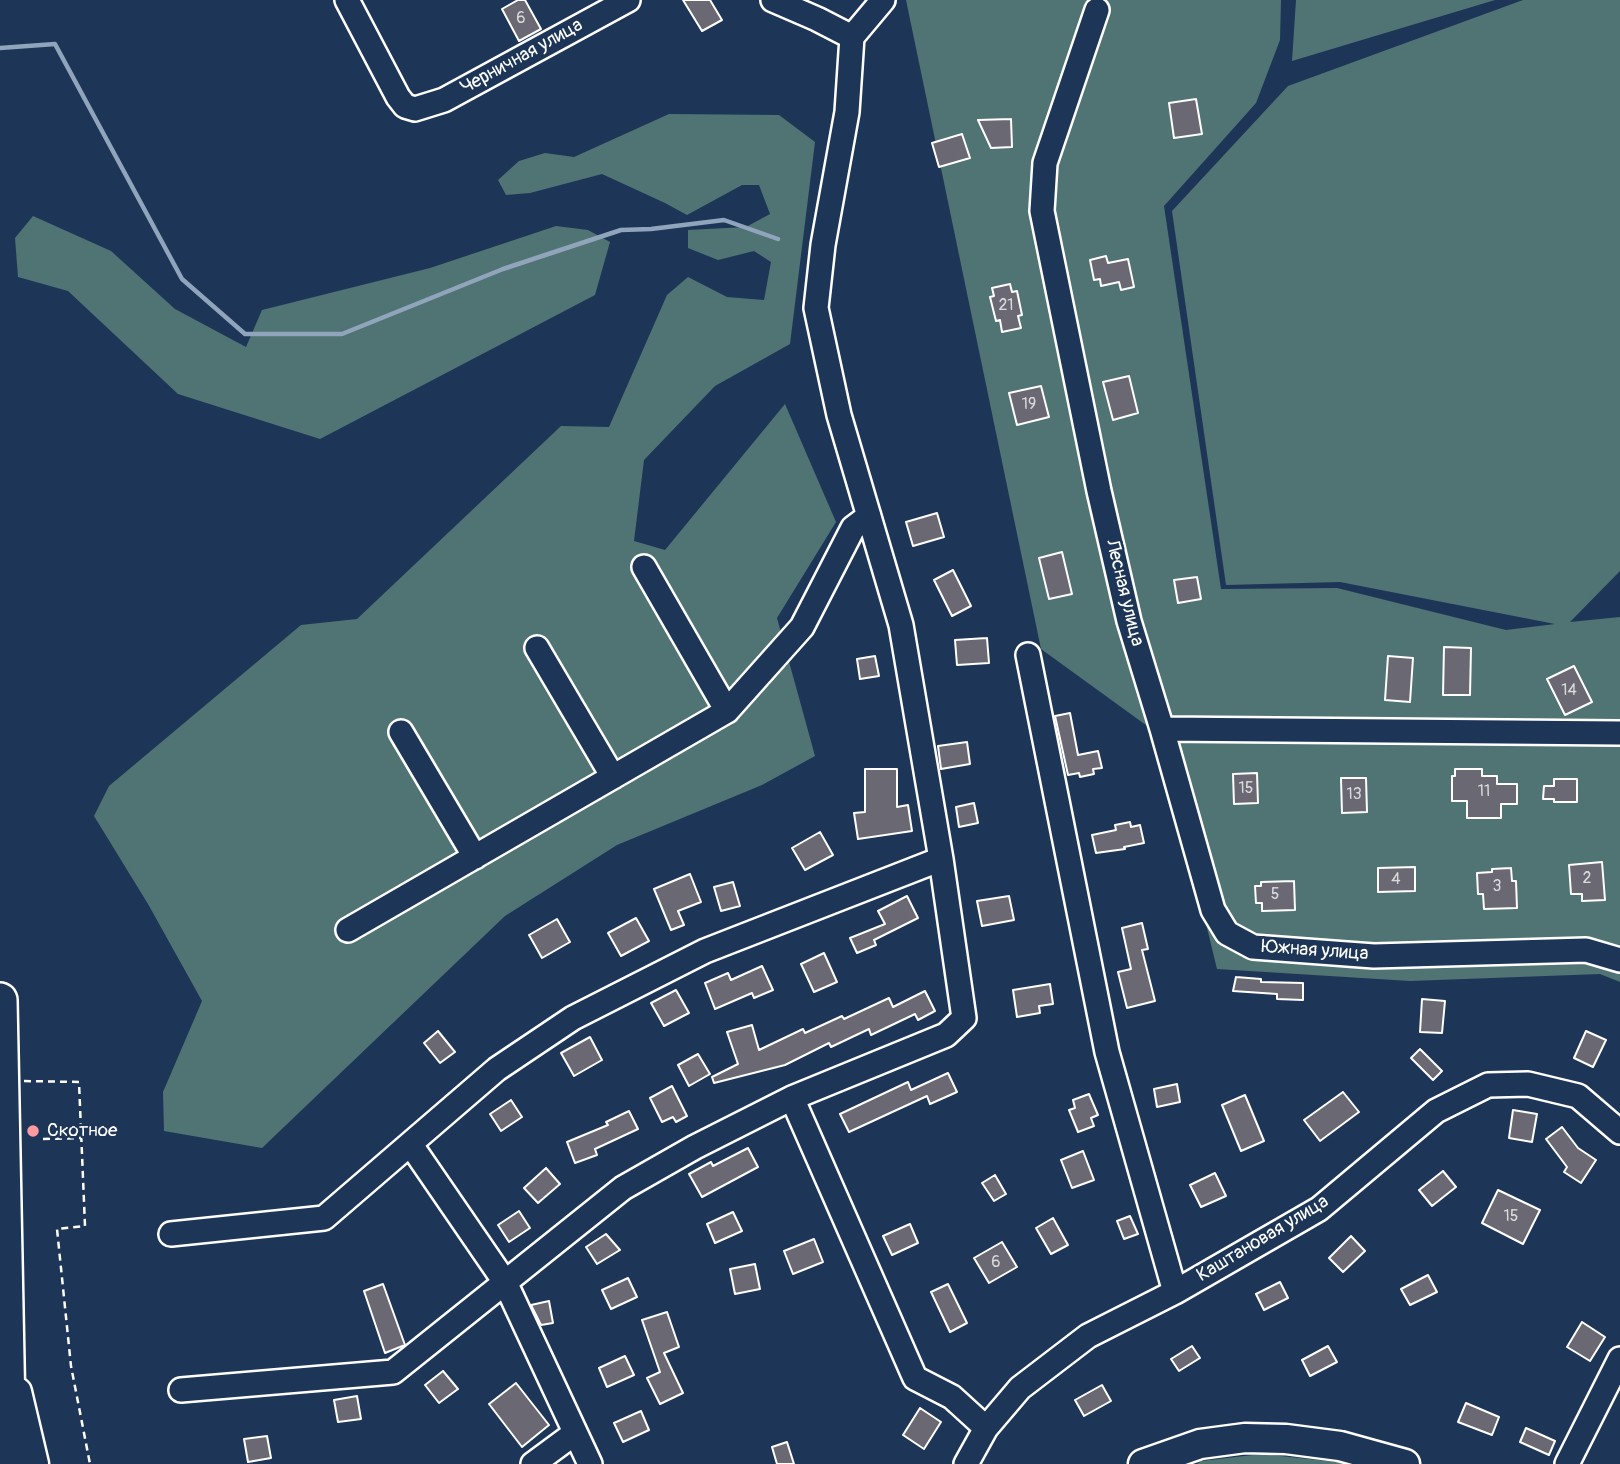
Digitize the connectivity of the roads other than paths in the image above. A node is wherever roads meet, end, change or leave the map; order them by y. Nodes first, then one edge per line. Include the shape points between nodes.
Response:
1 (347, 0) edge
2 (773, 0) edge
3 (883, 0) edge
4 (624, 1) edge
5 (1097, 10) dead end
6 (852, 37) junction
7 (869, 516) junction
8 (644, 566) dead end
9 (537, 648) dead end
10 (1028, 655) dead end
11 (727, 711) junction
12 (1162, 729) junction
13 (401, 732) dead end
14 (1620, 733) edge
15 (613, 777) junction
16 (475, 857) junction
17 (941, 859) junction
18 (348, 930) dead end
19 (1620, 960) edge
20 (0, 1000) edge
21 (792, 1098) junction
22 (1620, 1132) edge
23 (411, 1145) junction
24 (171, 1234) dead end
25 (505, 1282) junction
26 (1175, 1292) junction
27 (8, 1353) junction
28 (1620, 1359) edge
29 (181, 1390) dead end
30 (986, 1428) junction
31 (575, 1433) junction
32 (9, 1464) edge
33 (34, 1464) edge
34 (533, 1464) edge
35 (590, 1464) edge
36 (966, 1464) edge
37 (1143, 1464) edge
38 (1405, 1464) edge
39 (1567, 1464) edge

1 - 4 street, Черничная улица via 398,97 415,109 444,100
2 - 6 street
3 - 6 street
5 - 12 street, Лесная улица via 1045,163 1042,211 1129,621
6 - 7 street via 847,111 816,308 839,415
7 - 11 street via 853,528 802,627
7 - 17 street via 901,625
8 - 11 street
9 - 15 street
10 - 26 street via 1107,1052
11 - 15 street
12 - 14 street
12 - 19 street, Южная улица via 1213,910 1227,933 1253,947 1374,956 1586,950
13 - 16 street
15 - 16 street
16 - 18 street
17 - 21 street via 964,1018 946,1035
17 - 23 street via 705,951 573,1018 497,1069
20 - 27 highway
21 - 25 street via 623,1188
21 - 30 street via 915,1378 952,1397
22 - 26 street, Каштановая улица via 1578,1096 1528,1084 1488,1085 1436,1111 1318,1209
23 - 24 street via 324,1218
23 - 25 street
25 - 29 street via 393,1372
25 - 31 street
26 - 30 street, Каштановая улица via 1088,1336 1020,1388
27 - 32 highway
27 - 33 main road
28 - 39 street
30 - 36 street, Каштановая улица
31 - 34 street
31 - 35 street
37 - 38 main road via 1200,1444 1245,1438 1340,1446

